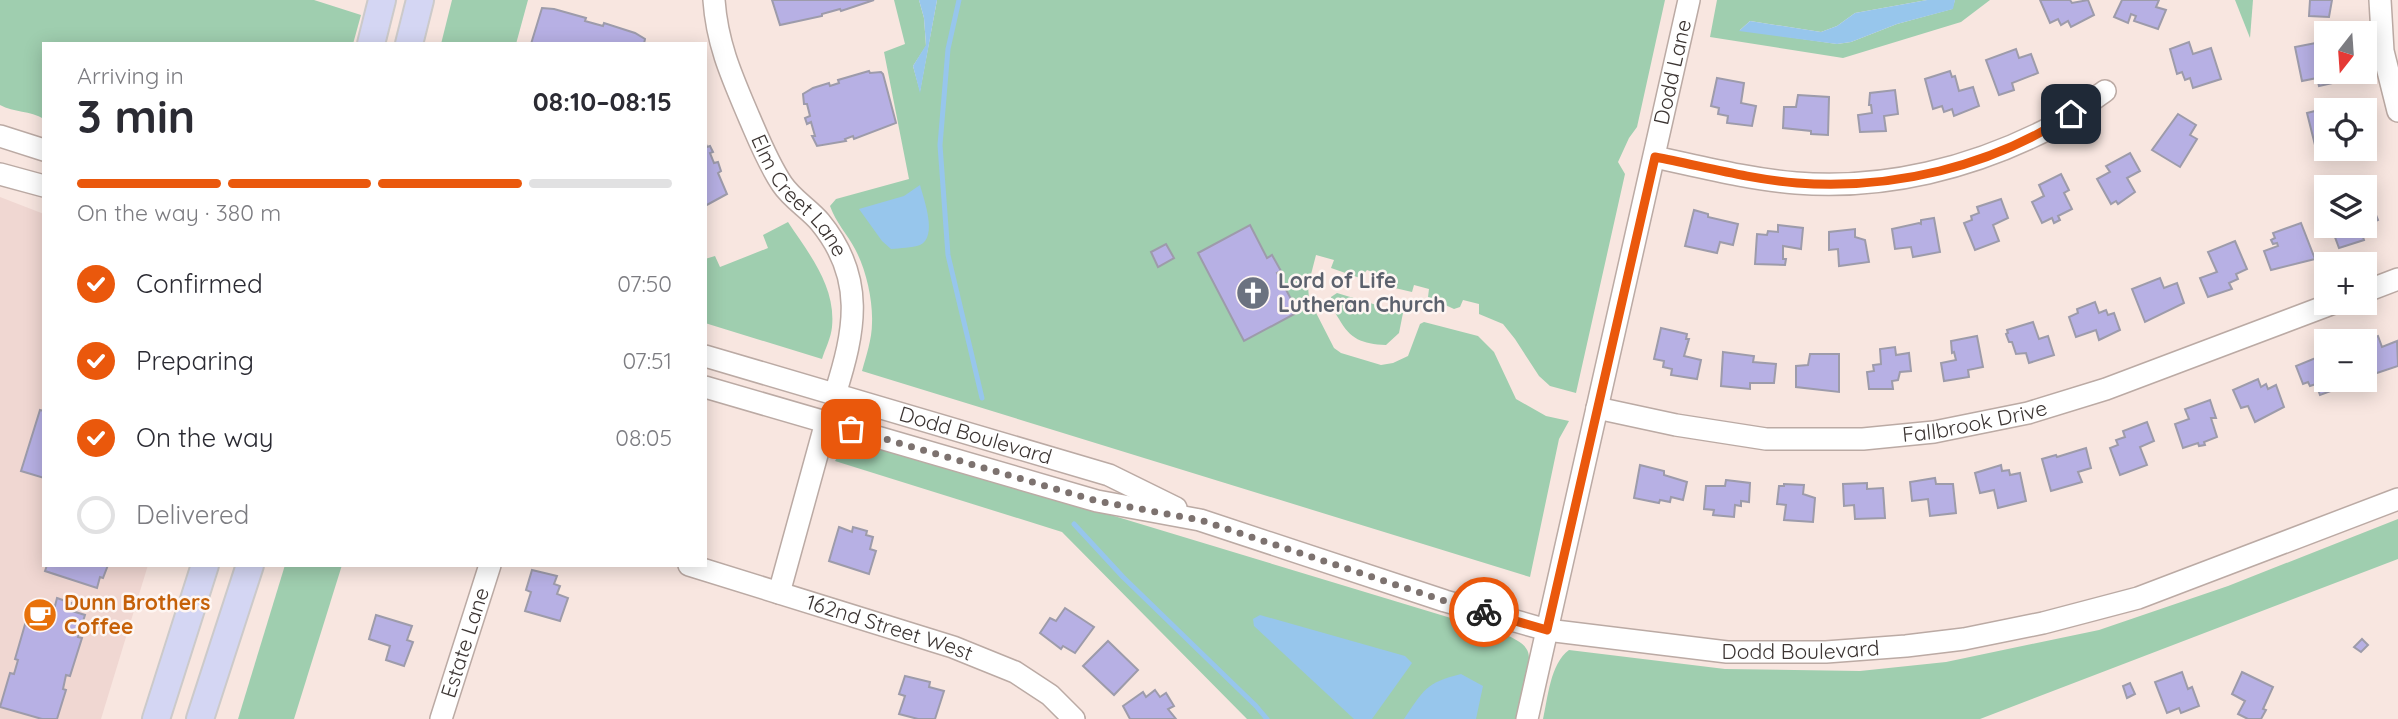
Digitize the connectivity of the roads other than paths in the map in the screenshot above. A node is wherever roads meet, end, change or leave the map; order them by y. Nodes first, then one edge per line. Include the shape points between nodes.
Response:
1 (382, 0) edge
2 (420, 0) edge
3 (714, 0) edge
4 (1689, 0) edge
5 (2380, 0) edge
6 (372, 42) edge
7 (410, 42) edge
8 (2105, 91) dead end
9 (2398, 111) edge
10 (0, 136) edge
11 (42, 149) edge
12 (1655, 157) junction
13 (0, 174) edge
14 (42, 185) edge
15 (2398, 279) edge
16 (2377, 287) edge
17 (2314, 311) edge
18 (707, 357) edge
19 (707, 388) edge
20 (835, 394) junction
21 (1597, 408) junction
22 (827, 422) junction
23 (2398, 499) edge
24 (1200, 520) junction
25 (204, 567) edge
26 (249, 567) edge
27 (489, 567) edge
28 (695, 567) edge
29 (779, 593) junction
30 (1547, 630) junction
31 (156, 719) edge
32 (200, 719) edge
33 (441, 719) edge
34 (1074, 719) edge
35 (1527, 719) edge

1 - 6 main road
2 - 7 main road
3 - 20 street, Elm Creet Lane via 723,56 767,160 784,187 821,223 841,257 852,291 853,324
4 - 12 street, Dodd Lane
5 - 9 street via 2384,51
8 - 12 street via 2022,142 1912,177 1796,183
10 - 11 street
12 - 21 street, Dodd Lane
13 - 14 street
15 - 16 street
17 - 21 street, Fallbrook Drive via 2028,414 1934,432 1863,439 1766,439
18 - 20 street, Dodd Boulevard
19 - 22 street, Dodd Boulevard
20 - 24 street, Dodd Boulevard via 1110,475
21 - 30 street, Dodd Lane
22 - 24 street, Dodd Boulevard via 1097,501
22 - 29 street
23 - 30 street, Dodd Boulevard via 2138,598 1964,639 1826,652 1727,652
24 - 30 street, Dodd Boulevard
25 - 31 main road
26 - 32 main road
27 - 33 street, Estate Lane
28 - 29 street, 162nd Street West
29 - 34 street, 162nd Street West via 953,646 1015,673 1050,695
30 - 35 street, Dodd Lane

